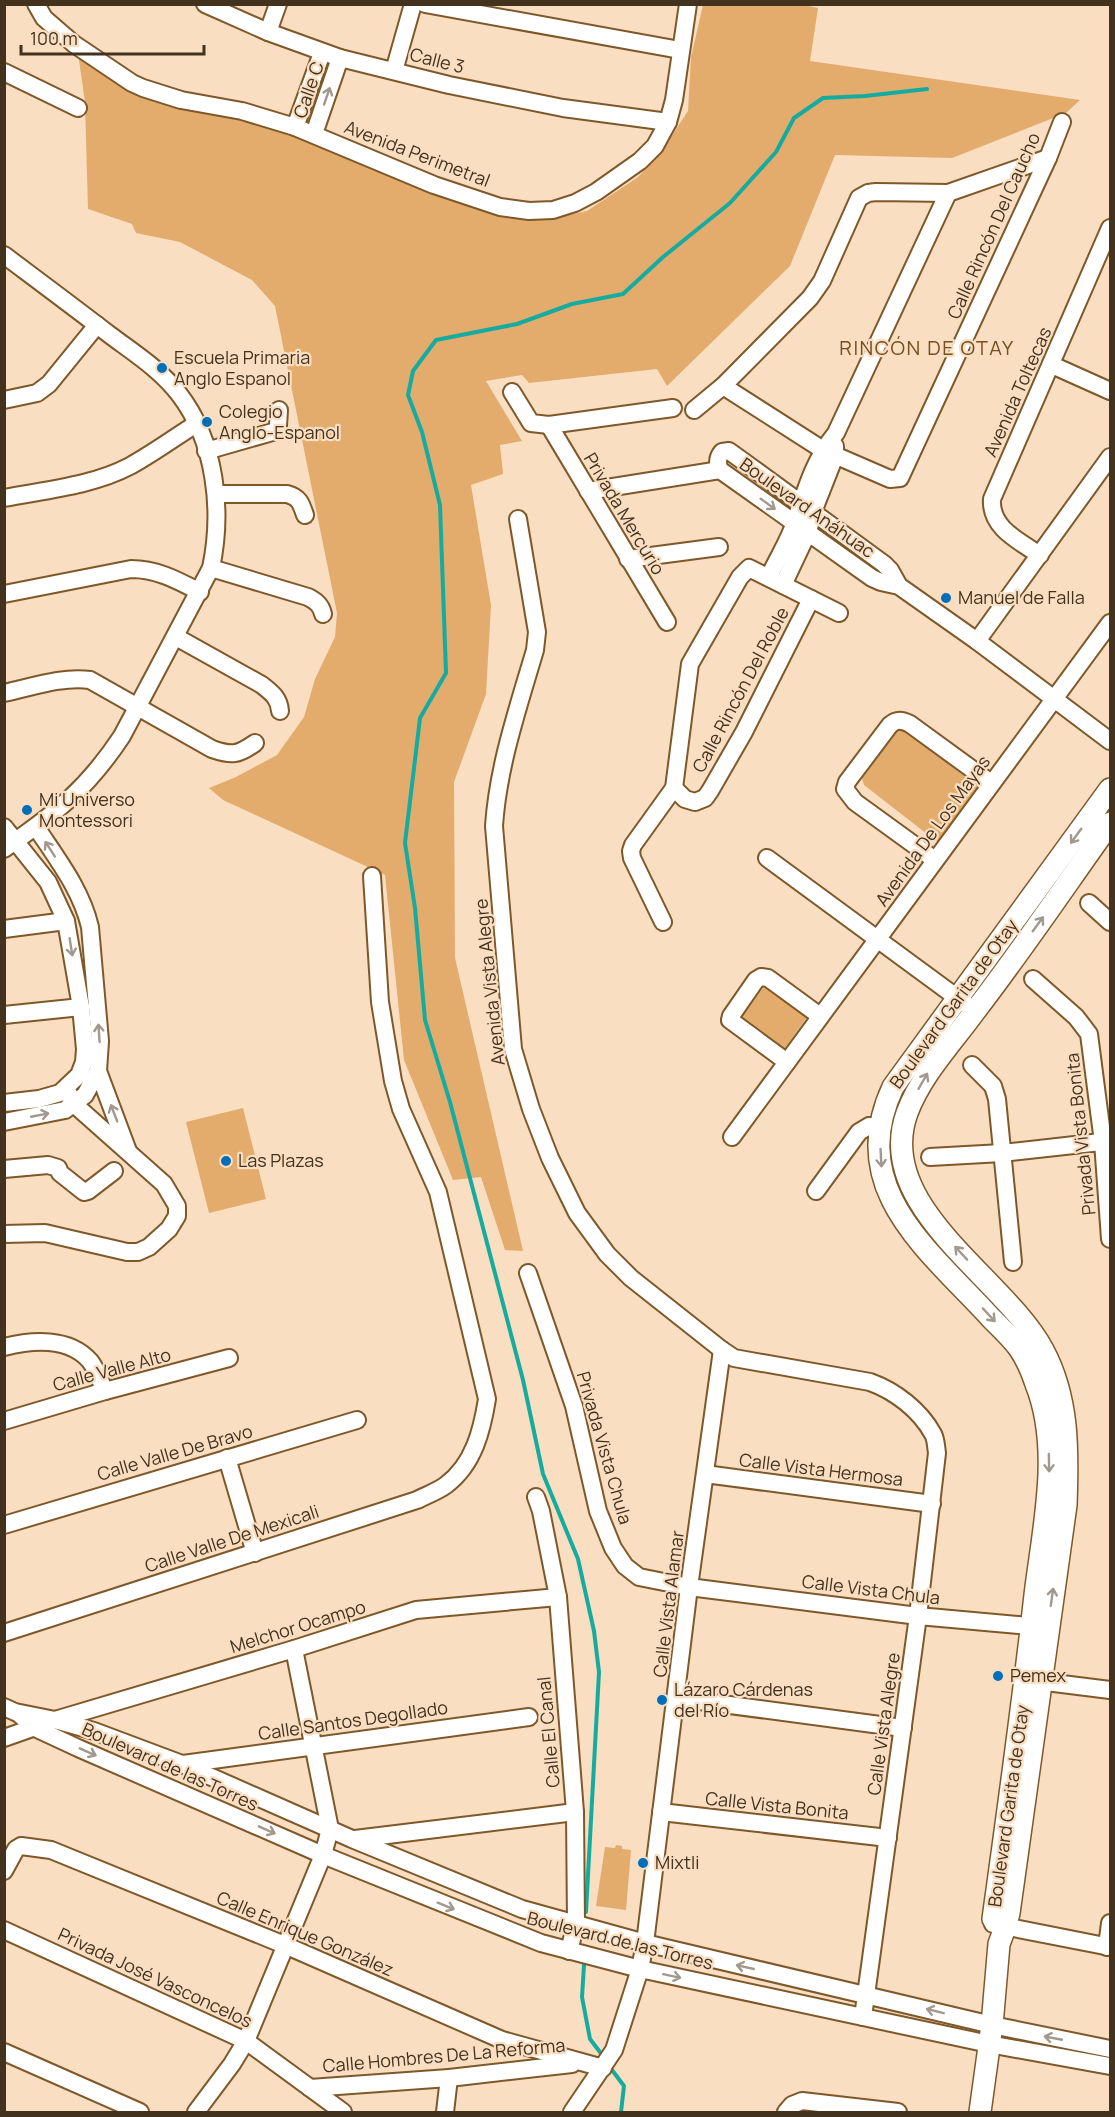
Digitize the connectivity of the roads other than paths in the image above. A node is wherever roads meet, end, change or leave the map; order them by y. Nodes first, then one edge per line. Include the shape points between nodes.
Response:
1 (36, 4) edge
2 (205, 4) edge
3 (278, 4) edge
4 (413, 4) edge
5 (425, 4) edge
6 (688, 4) edge
7 (268, 32) junction
8 (680, 50) junction
9 (322, 53) junction
10 (340, 58) junction
11 (394, 71) junction
12 (4, 72) edge
13 (78, 108) dead end
14 (668, 122) junction
15 (1062, 122) dead end
16 (295, 127) junction
17 (314, 134) junction
18 (1048, 158) junction
19 (948, 193) junction
20 (1110, 228) edge
21 (7, 261) edge
22 (97, 325) junction
23 (1052, 365) junction
24 (723, 386) junction
25 (1110, 391) edge
26 (512, 392) dead end
27 (4, 400) edge
28 (673, 408) dead end
29 (694, 410) dead end
30 (279, 411) dead end
31 (196, 424) junction
32 (549, 425) junction
33 (206, 451) junction
34 (829, 453) junction
35 (1110, 457) edge
36 (747, 464) junction
37 (720, 470) junction
38 (735, 481) junction
39 (588, 491) junction
40 (216, 494) junction
41 (4, 498) edge
42 (806, 507) junction
43 (305, 514) dead end
44 (518, 519) dead end
45 (801, 528) junction
46 (719, 547) dead end
47 (1040, 555) junction
48 (628, 559) junction
49 (211, 568) junction
50 (776, 581) junction
51 (899, 586) junction
52 (200, 592) junction
53 (4, 594) edge
54 (811, 599) junction
55 (839, 613) dead end
56 (323, 614) dead end
57 (667, 622) dead end
58 (1110, 623) edge
59 (176, 637) junction
60 (977, 641) junction
61 (4, 693) edge
62 (1055, 699) junction
63 (138, 708) junction
64 (280, 711) dead end
65 (1110, 741) edge
66 (255, 743) dead end
67 (992, 783) junction
68 (674, 788) junction
69 (1110, 789) edge
70 (1110, 823) edge
71 (4, 827) edge
72 (36, 827) junction
73 (10, 845) edge
74 (767, 858) dead end
75 (935, 860) junction
76 (372, 876) dead end
77 (1089, 903) dead end
78 (66, 921) junction
79 (663, 922) dead end
80 (1110, 922) edge
81 (4, 929) edge
82 (879, 940) junction
83 (1033, 979) dead end
84 (957, 998) junction
85 (81, 1007) junction
86 (975, 1011) junction
87 (4, 1016) edge
88 (820, 1016) junction
89 (787, 1062) junction
90 (972, 1065) dead end
91 (98, 1071) junction
92 (66, 1089) junction
93 (4, 1103) edge
94 (75, 1105) junction
95 (4, 1122) edge
96 (880, 1126) junction
97 (732, 1137) dead end
98 (1107, 1141) edge
99 (1002, 1153) junction
100 (69, 1154) dead end
101 (130, 1155) junction
102 (930, 1157) dead end
103 (58, 1168) junction
104 (4, 1169) edge
105 (114, 1171) dead end
106 (816, 1191) dead end
107 (4, 1234) edge
108 (1110, 1239) edge
109 (1013, 1262) dead end
110 (528, 1273) dead end
111 (4, 1347) edge
112 (722, 1350) junction
113 (230, 1358) dead end
114 (105, 1391) junction
115 (357, 1420) dead end
116 (4, 1421) edge
117 (934, 1435) joint
118 (227, 1458) junction
119 (705, 1474) junction
120 (539, 1504) dead end
121 (932, 1504) junction
122 (4, 1525) edge
123 (255, 1553) junction
124 (689, 1587) junction
125 (558, 1597) junction
126 (918, 1616) junction
127 (1040, 1627) junction
128 (4, 1633) edge
129 (294, 1649) junction
130 (1033, 1680) junction
131 (1110, 1690) edge
132 (677, 1698) junction
133 (10, 1709) edge
134 (529, 1717) dead end
135 (55, 1720) junction
136 (35, 1728) junction
137 (903, 1728) junction
138 (4, 1738) edge
139 (313, 1746) junction
140 (182, 1764) junction
141 (575, 1812) junction
142 (662, 1812) junction
143 (330, 1829) junction
144 (888, 1838) junction
145 (352, 1839) junction
146 (323, 1855) junction
147 (4, 1871) edge
148 (576, 1923) junction
149 (1110, 1923) edge
150 (4, 1930) edge
151 (999, 1931) junction
152 (645, 1943) junction
153 (287, 1946) junction
154 (1109, 1947) edge
155 (569, 1951) junction
156 (640, 1969) junction
157 (867, 1995) junction
158 (863, 2018) junction
159 (991, 2035) junction
160 (246, 2041) junction
161 (1110, 2049) edge
162 (4, 2052) edge
163 (581, 2063) junction
164 (1110, 2066) edge
165 (603, 2068) junction
166 (449, 2078) junction
167 (310, 2088) junction
168 (585, 2095) junction
169 (140, 2112) edge
170 (196, 2112) edge
171 (343, 2112) edge
172 (444, 2112) edge
173 (572, 2112) edge
174 (583, 2112) edge
175 (786, 2112) edge
176 (898, 2112) edge
177 (980, 2112) edge

1 - 16 street, Avenida Perimetral via 44,18 74,44 137,85 181,100 242,111
2 - 7 street, Calle 3
3 - 7 street
4 - 11 street
5 - 8 street
6 - 8 street, Avenida Perimetral
7 - 9 street, Calle 3
8 - 14 street, Avenida Perimetral
9 - 10 street, Calle 3
9 - 16 street, Calle C
10 - 11 street, Calle 3
17 -> 10 street, Calle C
11 - 14 street, Calle 3 via 563,108
12 - 13 street
14 - 17 street, Avenida Perimetral via 655,146 621,176 575,203 553,210 529,211 500,207 434,185
15 - 18 street, Calle Rincón Del Caucho
16 - 17 street, Avenida Perimetral
18 - 19 street
18 - 34 street, Calle Rincón Del Caucho via 903,474 890,479
19 - 24 street via 868,193 859,198 822,281 810,298
19 - 34 street
20 - 23 street, Avenida Toltecas
21 - 22 street
22 - 27 street via 49,384 37,393
22 - 31 street via 149,364 179,394
23 - 25 street
23 - 47 street, Avenida Toltecas via 992,500 991,512 1006,532
24 - 29 street
24 - 34 street, Calle Rincón Del Caucho
26 - 32 street via 531,423
28 - 32 street
30 - 33 street via 276,431
31 - 33 street
31 - 41 street via 109,475
32 - 39 street, Privada Mercurio
33 - 40 street
34 - 42 street
35 - 47 street
36 - 37 street, Boulevard Anáhuac via 725,451 718,459
36 - 38 street
36 - 42 street, Boulevard Anáhuac
37 - 38 street, Boulevard Anáhuac
37 - 39 street
38 -> 45 street, Boulevard Anáhuac
39 - 48 street, Privada Mercurio
40 - 43 street via 287,494 301,502
40 - 49 street
42 - 45 street
42 - 51 street, Boulevard Anáhuac via 884,564
44 - 112 street, Avenida Vista Alegre via 537,632 501,772 494,826 513,1049 550,1158 577,1213 607,1254 631,1278
45 - 50 street
45 - 51 street, Boulevard Anáhuac via 872,578
46 - 48 street
47 - 60 street
48 - 57 street, Privada Mercurio
49 - 52 street
49 - 56 street via 308,597 316,601
50 - 54 street
50 - 68 street via 749,568 690,664
51 - 60 street, Boulevard Anáhuac
52 - 53 street via 164,574 131,568
52 - 59 street
54 - 55 street
54 - 68 street, Calle Rincón Del Roble via 744,732 705,798 695,802 685,799
58 - 62 street, Avenida De Los Mayas
59 - 63 street
59 - 64 street via 262,685 274,694
60 - 62 street, Boulevard Anáhuac
61 - 63 street via 78,678 90,680
62 - 65 street, Boulevard Anáhuac
62 - 67 street, Avenida De Los Mayas
63 - 66 street via 223,753 243,752
63 - 72 street via 106,761 68,803
67 - 75 street, Avenida De Los Mayas
67 - 75 street via 902,720 890,725 847,782 845,789 855,802
68 - 79 street via 631,851
69 -> 84 main road, Boulevard Garita de Otay
86 -> 70 main road, Boulevard Garita de Otay
71 - 73 street
72 - 73 street
91 -> 72 street via 100,1041 86,910
73 - 78 street via 48,882
74 - 82 street
75 - 82 street, Avenida De Los Mayas
76 - 123 street, Calle Valle De Mexicali via 380,1002 393,1081 401,1109 438,1192 487,1398 483,1429 473,1452 447,1484 417,1500
77 - 80 street
78 - 81 street
78 -> 85 street
82 - 84 street
82 - 88 street, Avenida De Los Mayas
83 - 98 street, Privada Vista Bonita via 1076,1017 1089,1034
84 - 86 street
84 - 96 main road, Boulevard Garita de Otay via 893,1087
85 - 87 street
85 - 92 street via 84,1062 79,1075
127 -> 86 main road, Boulevard Garita de Otay via 1066,1504 1065,1418 1054,1373 1026,1322 928,1216 904,1170 906,1115 928,1073
88 - 89 street, Avenida De Los Mayas
88 - 89 street via 768,978 756,980 730,1020
89 - 97 street, Avenida De Los Mayas
90 - 99 street via 993,1086 998,1099
91 - 94 street
101 -> 91 street
92 - 93 street via 53,1096
92 - 94 street
95 -> 94 street via 55,1113
94 - 101 street
96 - 106 street via 860,1131
96 -> 127 main road, Boulevard Garita de Otay via 881,1167 887,1190 902,1218 939,1264 1018,1347 1037,1385 1047,1426 1050,1470
98 - 99 street
98 - 108 street, Privada Vista Bonita
99 - 102 street
99 - 109 street
100 - 103 street
101 - 107 street via 164,1184 177,1206 175,1221 149,1247 127,1252 45,1233
103 - 104 street
103 - 105 street via 84,1192
110 - 124 street, Privada Vista Chula via 574,1406 598,1511 613,1548 625,1566 639,1577
111 - 114 street via 50,1342 71,1348 89,1360
112 - 117 street, Avenida Vista Alegre via 734,1358 870,1382 888,1389 914,1409
112 - 119 street, Calle Vista Alamar
113 - 114 street, Calle Valle Alto
114 - 116 street, Calle Valle Alto
115 - 118 street, Calle Valle De Bravo
117 - 121 street, Calle Vista Alegre via 937,1453
118 - 122 street, Calle Valle De Bravo
118 - 123 street
119 - 121 street, Calle Vista Hermosa
119 - 124 street, Calle Vista Alamar
120 - 125 street, Calle El Canal
121 - 126 street, Calle Vista Alegre
123 - 128 street, Calle Valle De Mexicali
124 - 126 street, Calle Vista Chula
124 - 132 street, Calle Vista Alamar
125 - 129 street, Melchor Ocampo via 416,1610
125 - 141 street, Calle El Canal
126 - 127 street, Calle Vista Chula
126 - 137 street, Calle Vista Alegre
127 - 130 main road, Boulevard Garita de Otay
129 - 135 street, Melchor Ocampo
129 - 139 street
130 - 131 street
130 - 151 main road, Boulevard Garita de Otay
132 - 137 street
132 - 142 street, Calle Vista Alamar
133 - 135 street, Boulevard de las Torres
133 - 136 street, Boulevard de las Torres
134 - 139 street, Calle Santos Degollado
135 - 136 street, Melchor Ocampo
135 - 140 street, Boulevard de las Torres
136 - 138 street, Melchor Ocampo
136 -> 146 street, Boulevard de las Torres
137 - 144 street, Calle Vista Alegre
139 - 140 street, Calle Santos Degollado
139 - 143 street
140 - 143 street, Boulevard de las Torres
141 - 145 street
141 - 148 street, Calle El Canal
142 - 144 street, Calle Vista Bonita
142 - 152 street, Calle Vista Alamar
143 - 145 street, Boulevard de las Torres
143 - 146 street
144 - 157 street, Calle Vista Alegre
145 - 148 street, Boulevard de las Torres via 522,1909
146 - 153 street
146 -> 155 street, Boulevard de las Torres via 509,1932
147 - 153 street, Calle Enrique González via 21,1846 51,1850
148 - 152 street, Boulevard de las Torres
148 - 155 street, Calle El Canal
149 - 154 street
150 - 160 street, Privada José Vasconcelos
151 - 154 street
151 - 159 main road, Boulevard Garita de Otay
152 - 156 street, Calle Vista Alamar
157 -> 152 street, Boulevard de las Torres
153 - 160 street
153 - 163 street, Calle Enrique González via 502,2040
155 - 156 street, Boulevard de las Torres
156 -> 158 street, Boulevard de las Torres
156 - 165 street via 614,2050
157 - 158 street, Calle Vista Alegre
159 -> 157 street, Boulevard de las Torres
158 - 159 street, Boulevard de las Torres
161 -> 159 street, Boulevard de las Torres
159 - 164 street, Boulevard de las Torres
159 - 177 main road, Boulevard Garita de Otay
160 - 167 street, Privada José Vasconcelos
160 - 170 street
162 - 169 street
163 - 165 street, Calle Enrique González
163 - 166 street, Calle Hombres De La Reforma
165 - 168 street
166 - 167 street, Calle Hombres De La Reforma
166 - 172 street
167 - 171 street, Privada José Vasconcelos
168 - 173 street
168 - 174 street
175 - 176 street via 802,2101

